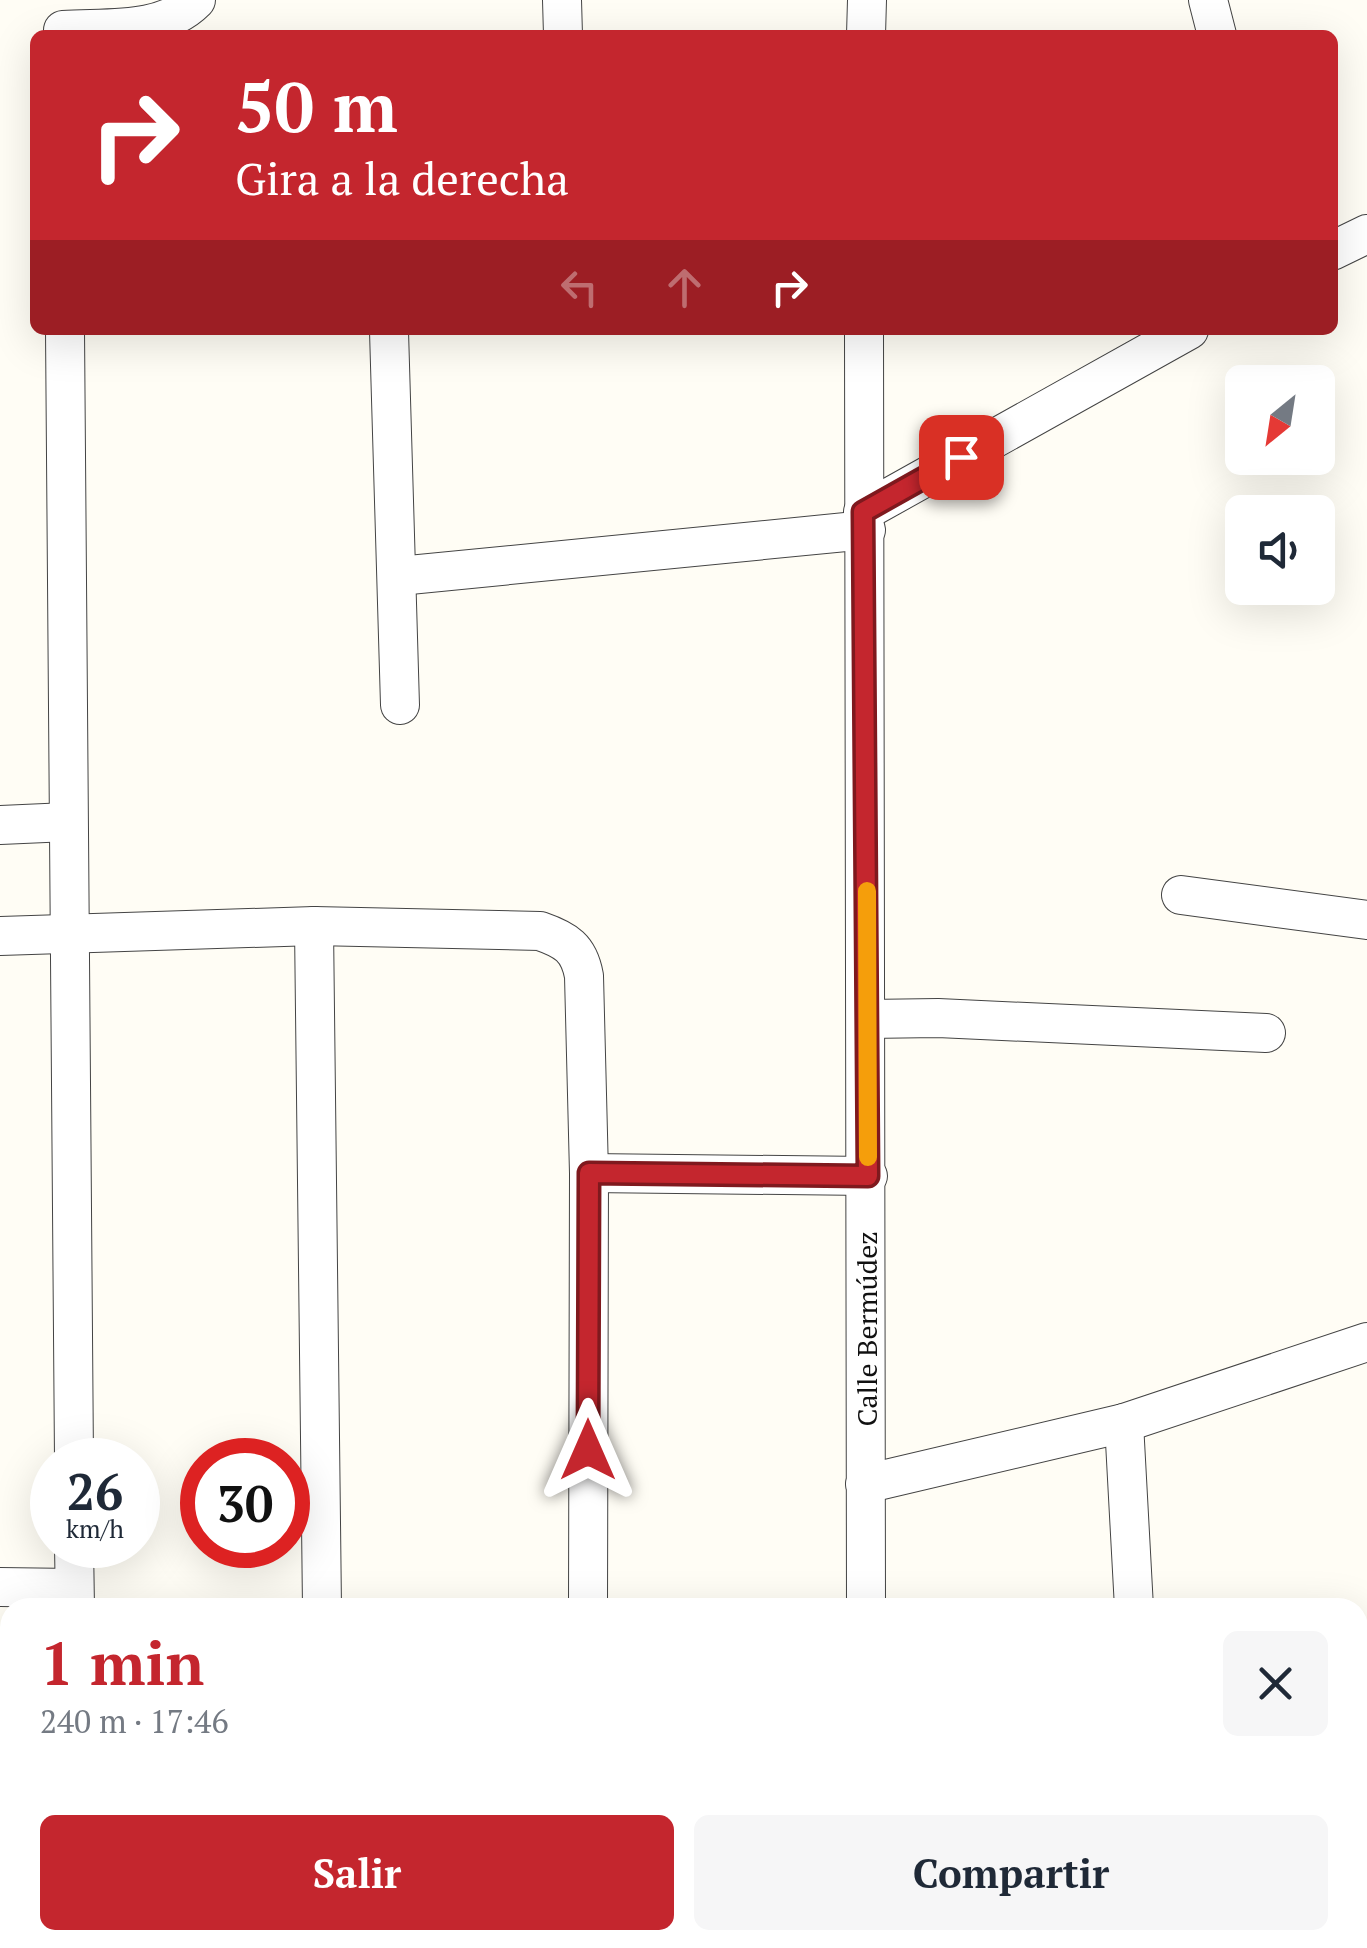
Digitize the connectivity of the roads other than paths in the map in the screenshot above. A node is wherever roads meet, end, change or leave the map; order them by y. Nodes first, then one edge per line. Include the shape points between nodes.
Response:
1 (196, 0) edge
2 (562, 0) edge
3 (866, 0) edge
4 (1208, 0) edge
5 (62, 22) edge
6 (563, 30) edge
7 (866, 30) edge
8 (1216, 30) edge
9 (1367, 234) edge
10 (1338, 248) edge
11 (65, 335) edge
12 (389, 335) edge
13 (864, 335) edge
14 (1180, 335) edge
15 (864, 521) junction
16 (399, 576) junction
17 (400, 705) dead end
18 (68, 822) junction
19 (0, 825) edge
20 (1181, 895) dead end
21 (1367, 920) edge
22 (314, 926) junction
23 (70, 935) junction
24 (0, 936) edge
25 (867, 1019) junction
26 (1266, 1033) dead end
27 (589, 1173) junction
28 (868, 1176) junction
29 (1367, 1342) edge
30 (1124, 1423) junction
31 (74, 1438) edge
32 (866, 1484) junction
33 (74, 1568) edge
34 (0, 1587) edge
35 (75, 1598) edge
36 (322, 1598) edge
37 (588, 1598) edge
38 (866, 1598) edge
39 (1133, 1598) edge

1 - 5 street via 156,24
2 - 6 street
3 - 7 street
4 - 8 street
9 - 10 street
11 - 18 street
12 - 16 street
13 - 15 street, Calle Bermúdez
14 - 15 street
15 - 16 street
15 - 25 street, Calle Bermúdez
16 - 17 street
18 - 19 street
18 - 23 street
20 - 21 street
22 - 23 street
22 - 27 street via 540,931 565,940 581,958 584,976
22 - 36 street
23 - 24 street
23 - 31 street
25 - 26 street
25 - 28 street, Calle Bermúdez
27 - 28 street
27 - 37 street
28 - 32 street, Calle Bermúdez
29 - 30 street
30 - 32 street
30 - 39 street
32 - 38 street, Calle Bermúdez
33 - 35 street
34 - 35 street

